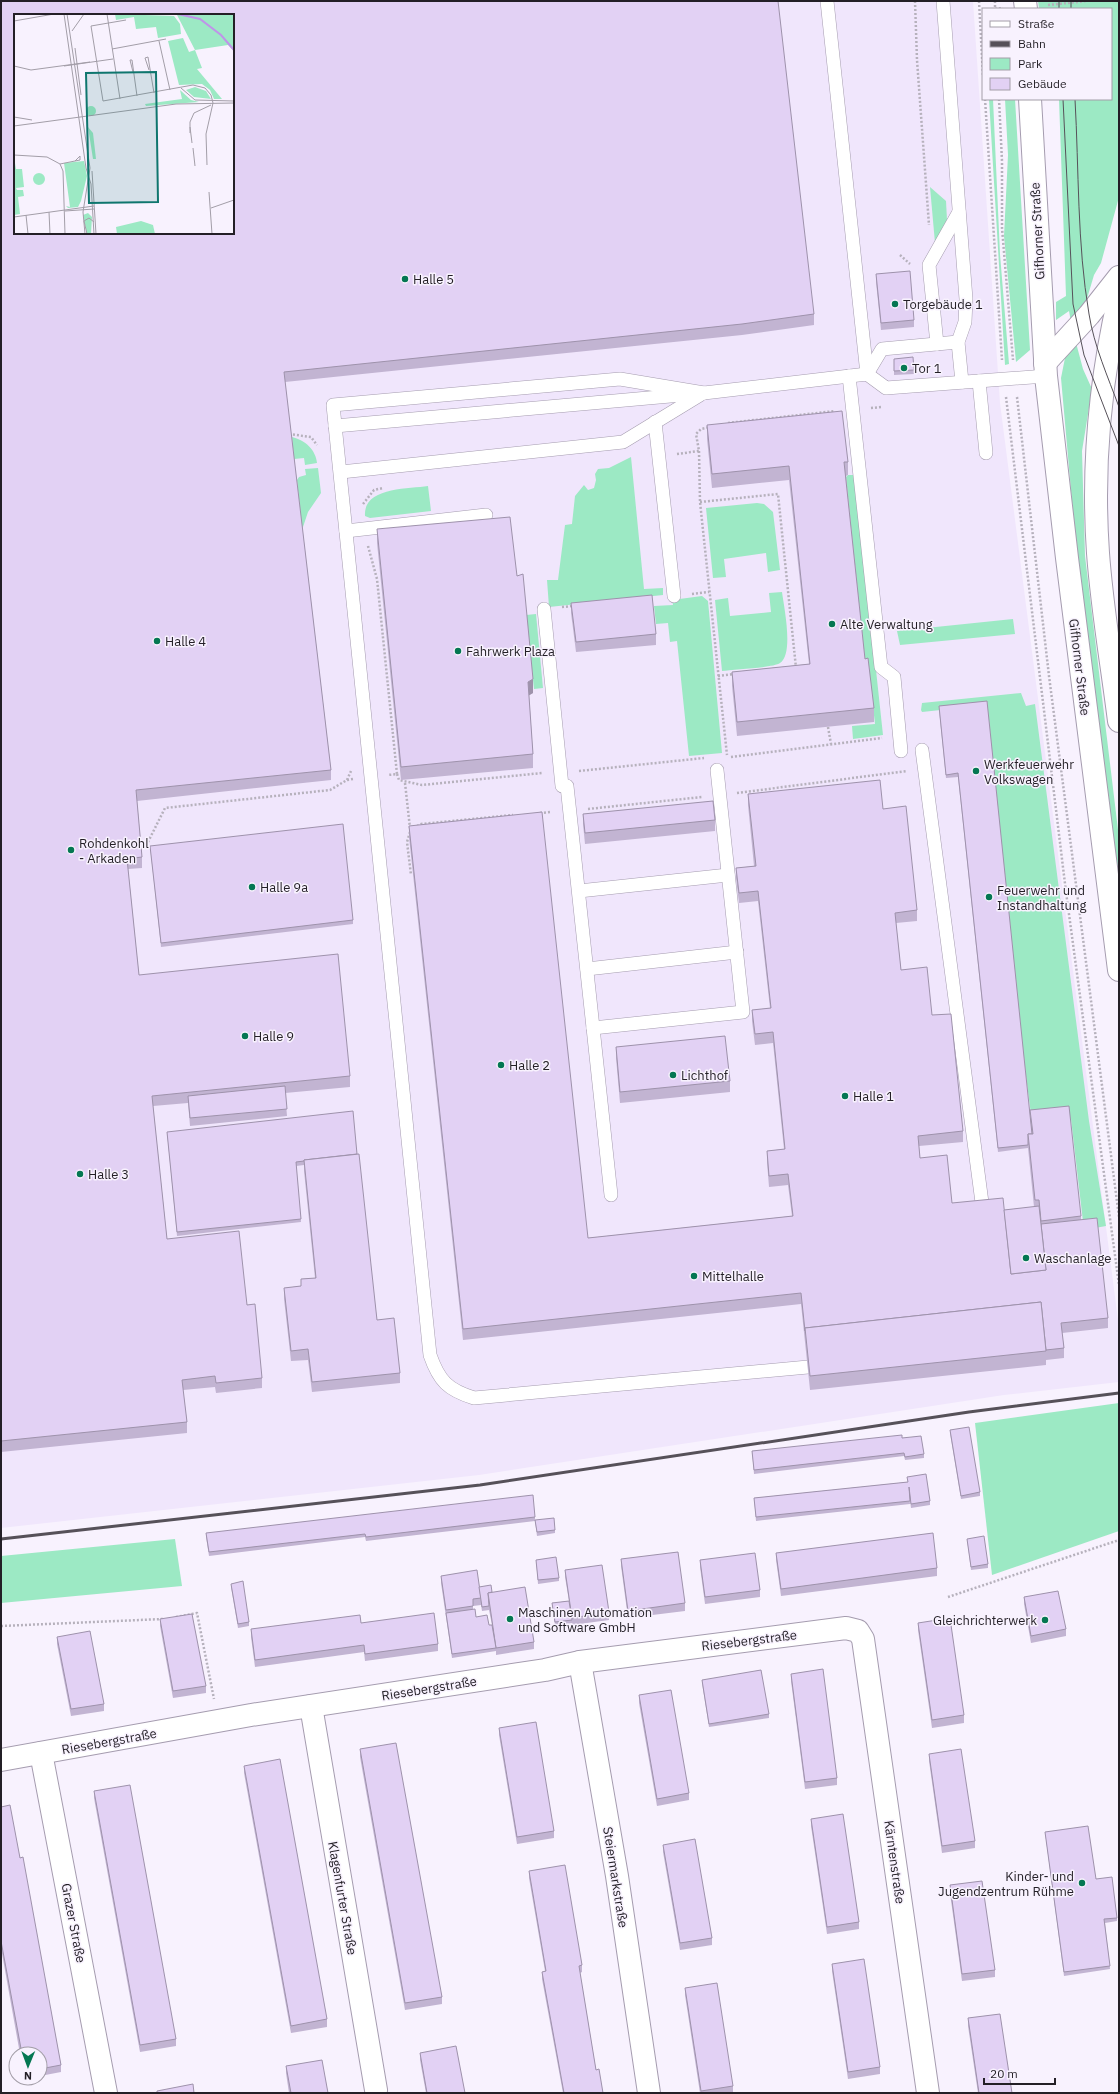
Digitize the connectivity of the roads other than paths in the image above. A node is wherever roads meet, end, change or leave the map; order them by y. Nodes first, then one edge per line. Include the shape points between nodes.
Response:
1 (827, 1) edge
2 (943, 1) edge
3 (1030, 100) edge
4 (959, 212) junction
5 (1119, 276) edge
6 (1119, 298) edge
7 (958, 342) junction
8 (937, 344) junction
9 (1045, 369) junction
10 (867, 374) junction
11 (849, 376) junction
12 (979, 381) junction
13 (962, 382) junction
14 (704, 393) junction
15 (655, 422) junction
16 (336, 426) junction
17 (986, 453) dead end
18 (341, 472) junction
19 (486, 515) dead end
20 (346, 531) junction
21 (674, 596) road end
22 (544, 609) road end
23 (1119, 721) edge
24 (922, 750) dead end
25 (901, 751) dead end
26 (718, 764) road end
27 (728, 875) junction
28 (578, 891) junction
29 (737, 952) junction
30 (587, 969) junction
31 (1119, 970) edge
32 (593, 1028) junction
33 (612, 1195) dead end
34 (982, 1210) edge
35 (808, 1367) edge
36 (858, 1631) joint
37 (580, 1662) junction
38 (311, 1706) junction
39 (41, 1753) junction
40 (1, 1760) edge
41 (376, 2092) edge
42 (106, 2093) edge
43 (649, 2093) edge
44 (928, 2093) edge

1 - 10 lane
2 - 4 lane
3 - 9 street, Gifhorner Straße
4 - 7 lane via 966,298 965,322
4 - 8 lane via 928,265
5 - 9 street
6 - 23 street via 1109,341 1101,400 1096,473 1098,553
7 - 8 lane
7 - 13 lane
8 - 10 lane via 882,349
9 - 12 lane via 1010,378
9 - 31 street, Gifhorner Straße via 1066,558
10 - 11 lane
10 - 13 lane via 886,388
11 - 14 lane
11 - 25 lane via 881,667 894,677
12 - 13 lane
12 - 17 lane
14 - 15 lane
14 - 16 lane
14 - 16 lane via 620,379 333,405
15 - 18 lane via 623,442
15 - 21 lane
16 - 18 lane
18 - 20 lane
19 - 20 lane
20 - 35 lane via 430,1355 443,1382 456,1392 474,1398
22 - 28 lane via 560,771 570,811
24 - 34 lane
26 - 27 lane
27 - 28 lane
27 - 29 lane
28 - 30 lane
29 - 30 lane
29 - 32 lane via 743,1012
30 - 32 lane
32 - 33 lane
36 - 37 street, Riesebergstraße via 846,1628
36 - 44 street, Kärntenstraße via 864,1647
37 - 38 street, Riesebergstraße via 545,1670
37 - 43 street, Steiermarkstraße
38 - 39 street, Riesebergstraße
38 - 41 street, Klagenfurter Straße
39 - 40 street, Riesebergstraße
39 - 42 street, Grazer Straße

